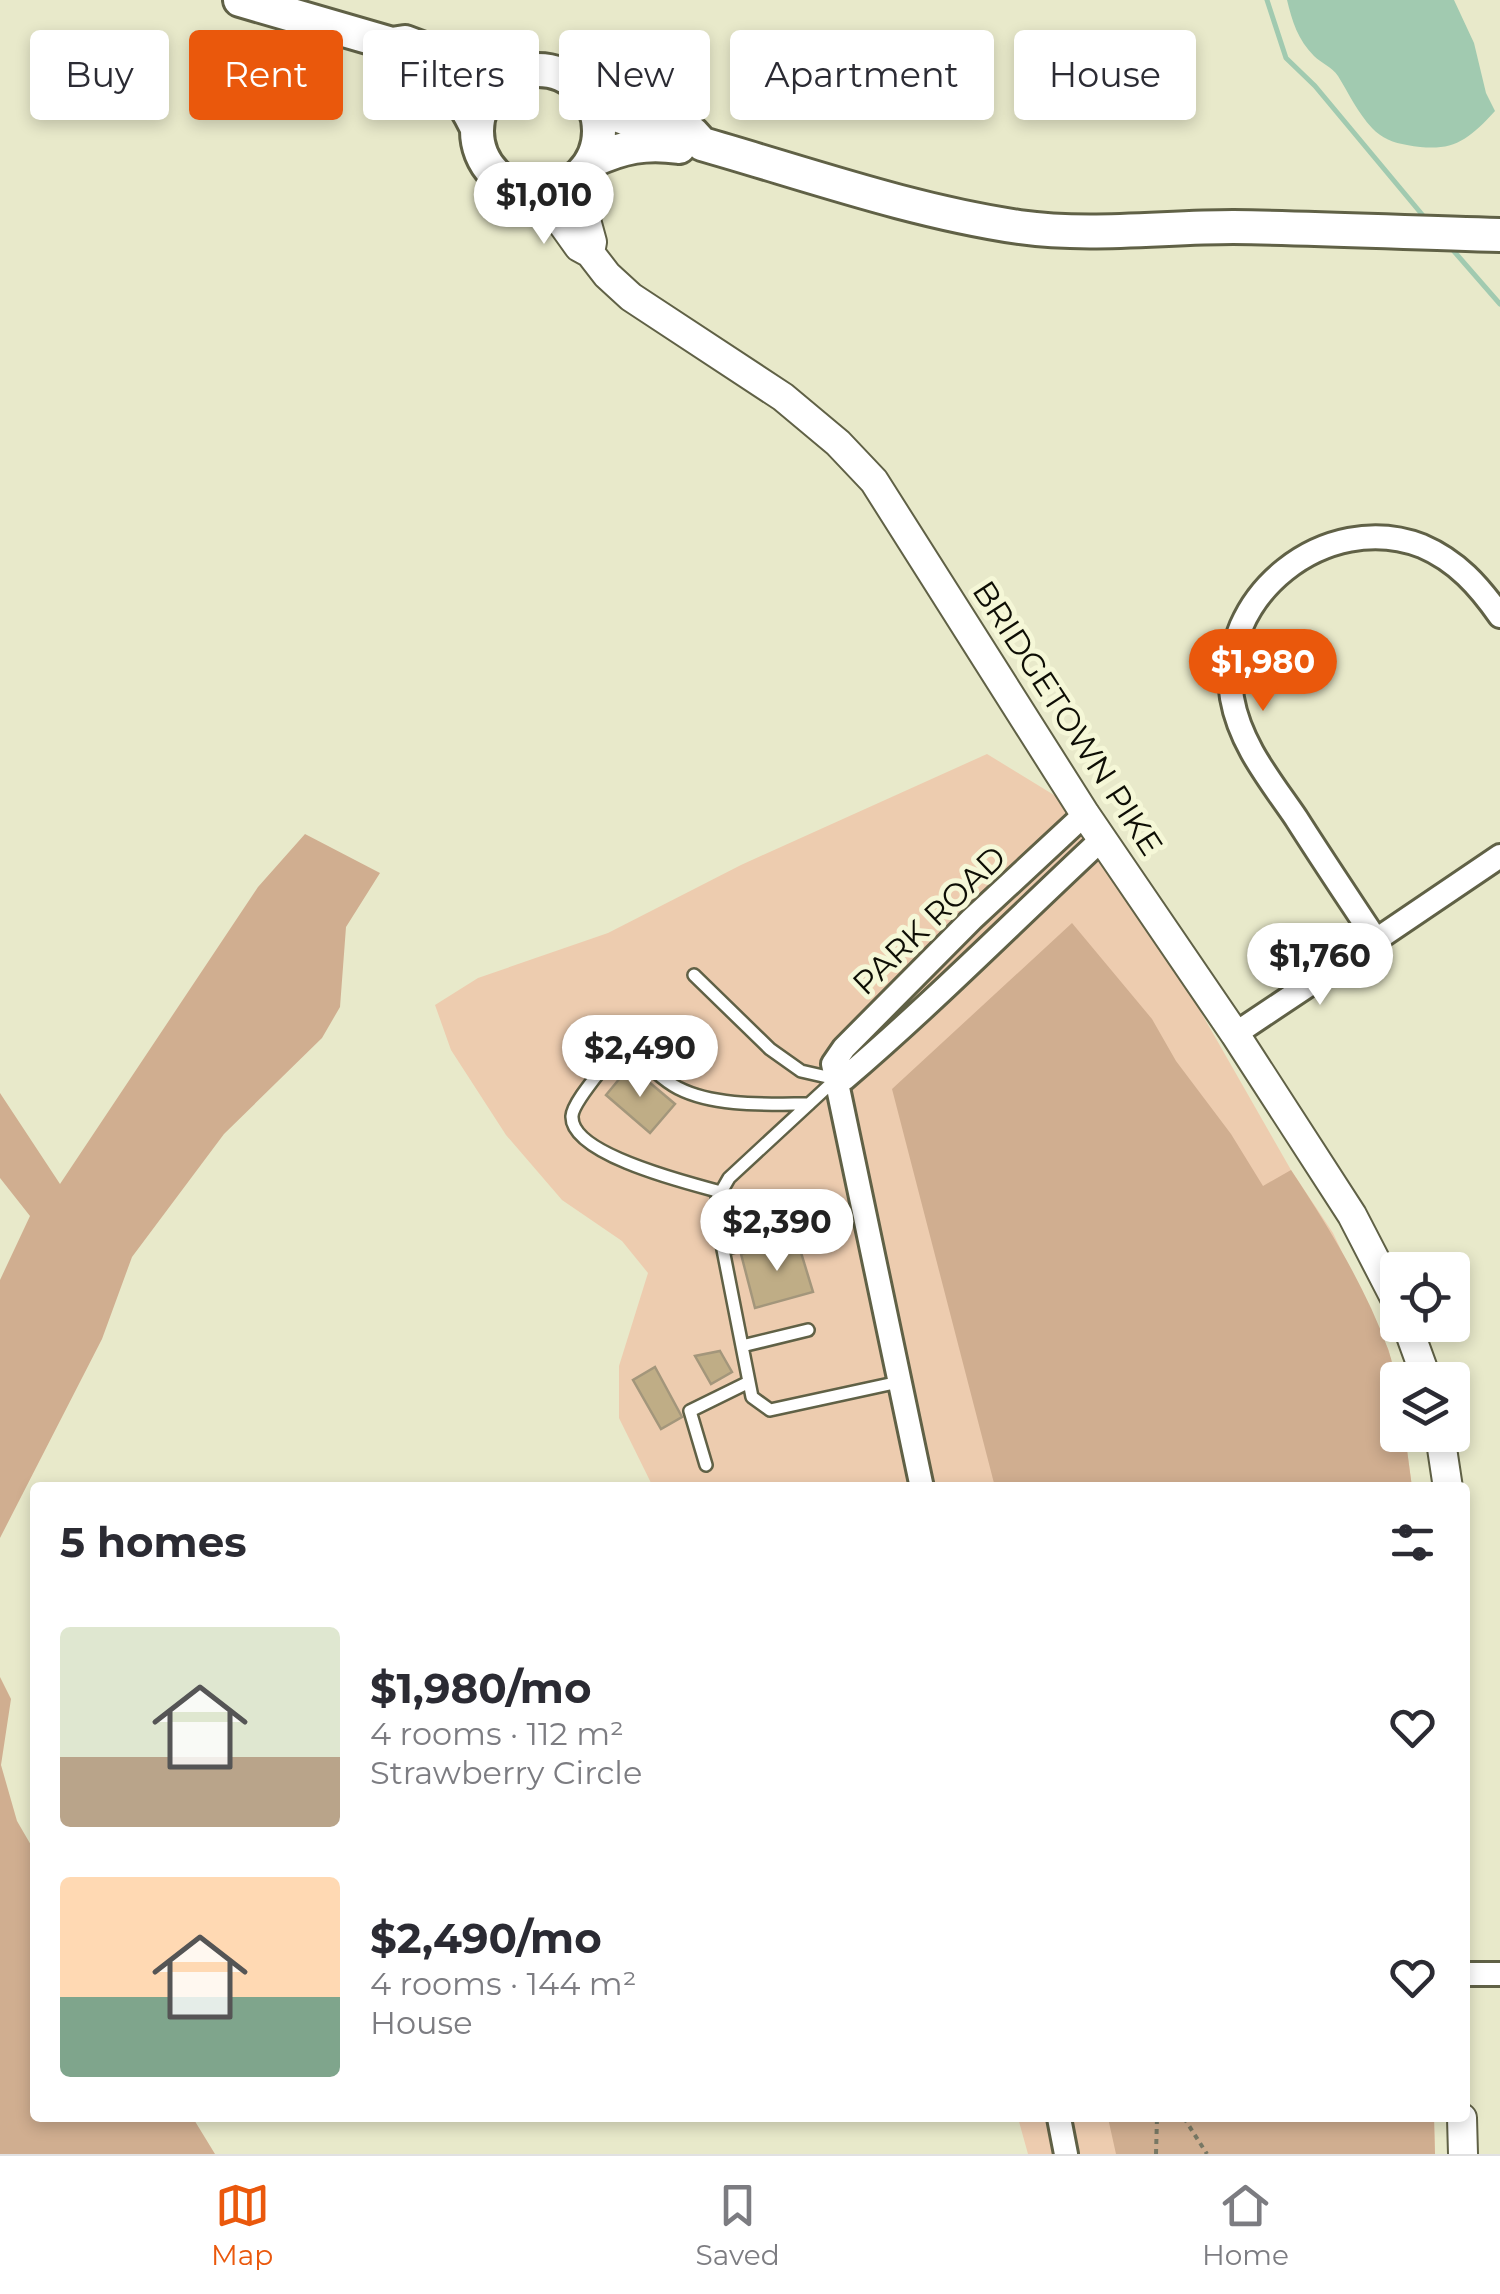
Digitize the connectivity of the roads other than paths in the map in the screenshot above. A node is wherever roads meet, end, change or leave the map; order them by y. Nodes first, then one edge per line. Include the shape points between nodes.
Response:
1 (240, 0) edge
2 (363, 36) edge
3 (467, 120) edge
4 (476, 120) edge
5 (597, 120) edge
6 (632, 120) edge
7 (471, 133) junction
8 (702, 144) junction
9 (588, 166) junction
10 (528, 198) junction
11 (1500, 235) edge
12 (590, 253) junction
13 (1500, 616) edge
14 (1084, 814) junction
15 (1102, 840) junction
16 (1500, 856) edge
17 (1376, 940) junction
18 (694, 975) dead end
19 (884, 1008) junction
20 (904, 1028) junction
21 (1235, 1034) junction
22 (836, 1080) junction
23 (809, 1104) junction
24 (721, 1192) junction
25 (787, 1233) dead end
26 (723, 1250) junction
27 (1380, 1269) edge
28 (808, 1330) dead end
29 (742, 1346) junction
30 (749, 1382) junction
31 (899, 1382) junction
32 (1443, 1452) edge
33 (706, 1464) dead end
34 (921, 1482) edge
35 (1447, 1482) edge
36 (1470, 1974) edge
37 (1500, 1974) edge
38 (1059, 2122) edge
39 (1462, 2122) edge
40 (1066, 2154) edge
41 (1463, 2154) edge

1 - 2 main road
3 - 7 main road
4 - 7 main road
5 - 9 main road via 600,134
6 - 8 main road via 692,133
7 - 10 main road via 498,177
8 - 9 main road via 636,145
8 - 11 main road via 953,215 1023,228
9 - 10 main road via 562,188
9 - 12 street via 583,210
10 - 12 street, BRIDGETOWN PIKE via 549,205
12 - 14 street, BRIDGETOWN PIKE via 631,297 783,397 874,482
13 - 17 street via 1448,560 1420,546 1357,538 1282,570 1248,613 1235,644 1232,694 1244,739
14 - 15 street, BRIDGETOWN PIKE
14 - 19 street, PARK ROAD
15 - 20 street, PARK ROAD
15 - 21 street, BRIDGETOWN PIKE
16 - 17 street
17 - 21 street
18 - 22 lane via 770,1050 802,1071
19 - 20 lane
19 - 22 street, PARK ROAD via 832,1064
20 - 22 street, PARK ROAD
21 - 27 street, BRIDGETOWN PIKE
22 - 23 lane
22 - 31 street
23 - 24 lane
23 - 24 lane via 719,1099 678,1088 638,1057 611,1057 572,1111 580,1132 640,1170
24 - 26 lane
25 - 26 lane
26 - 29 lane
28 - 29 lane
29 - 30 lane
30 - 31 lane via 752,1398 770,1410
30 - 33 lane via 690,1411
31 - 34 street
32 - 35 street
36 - 37 street
38 - 40 street
39 - 41 street

